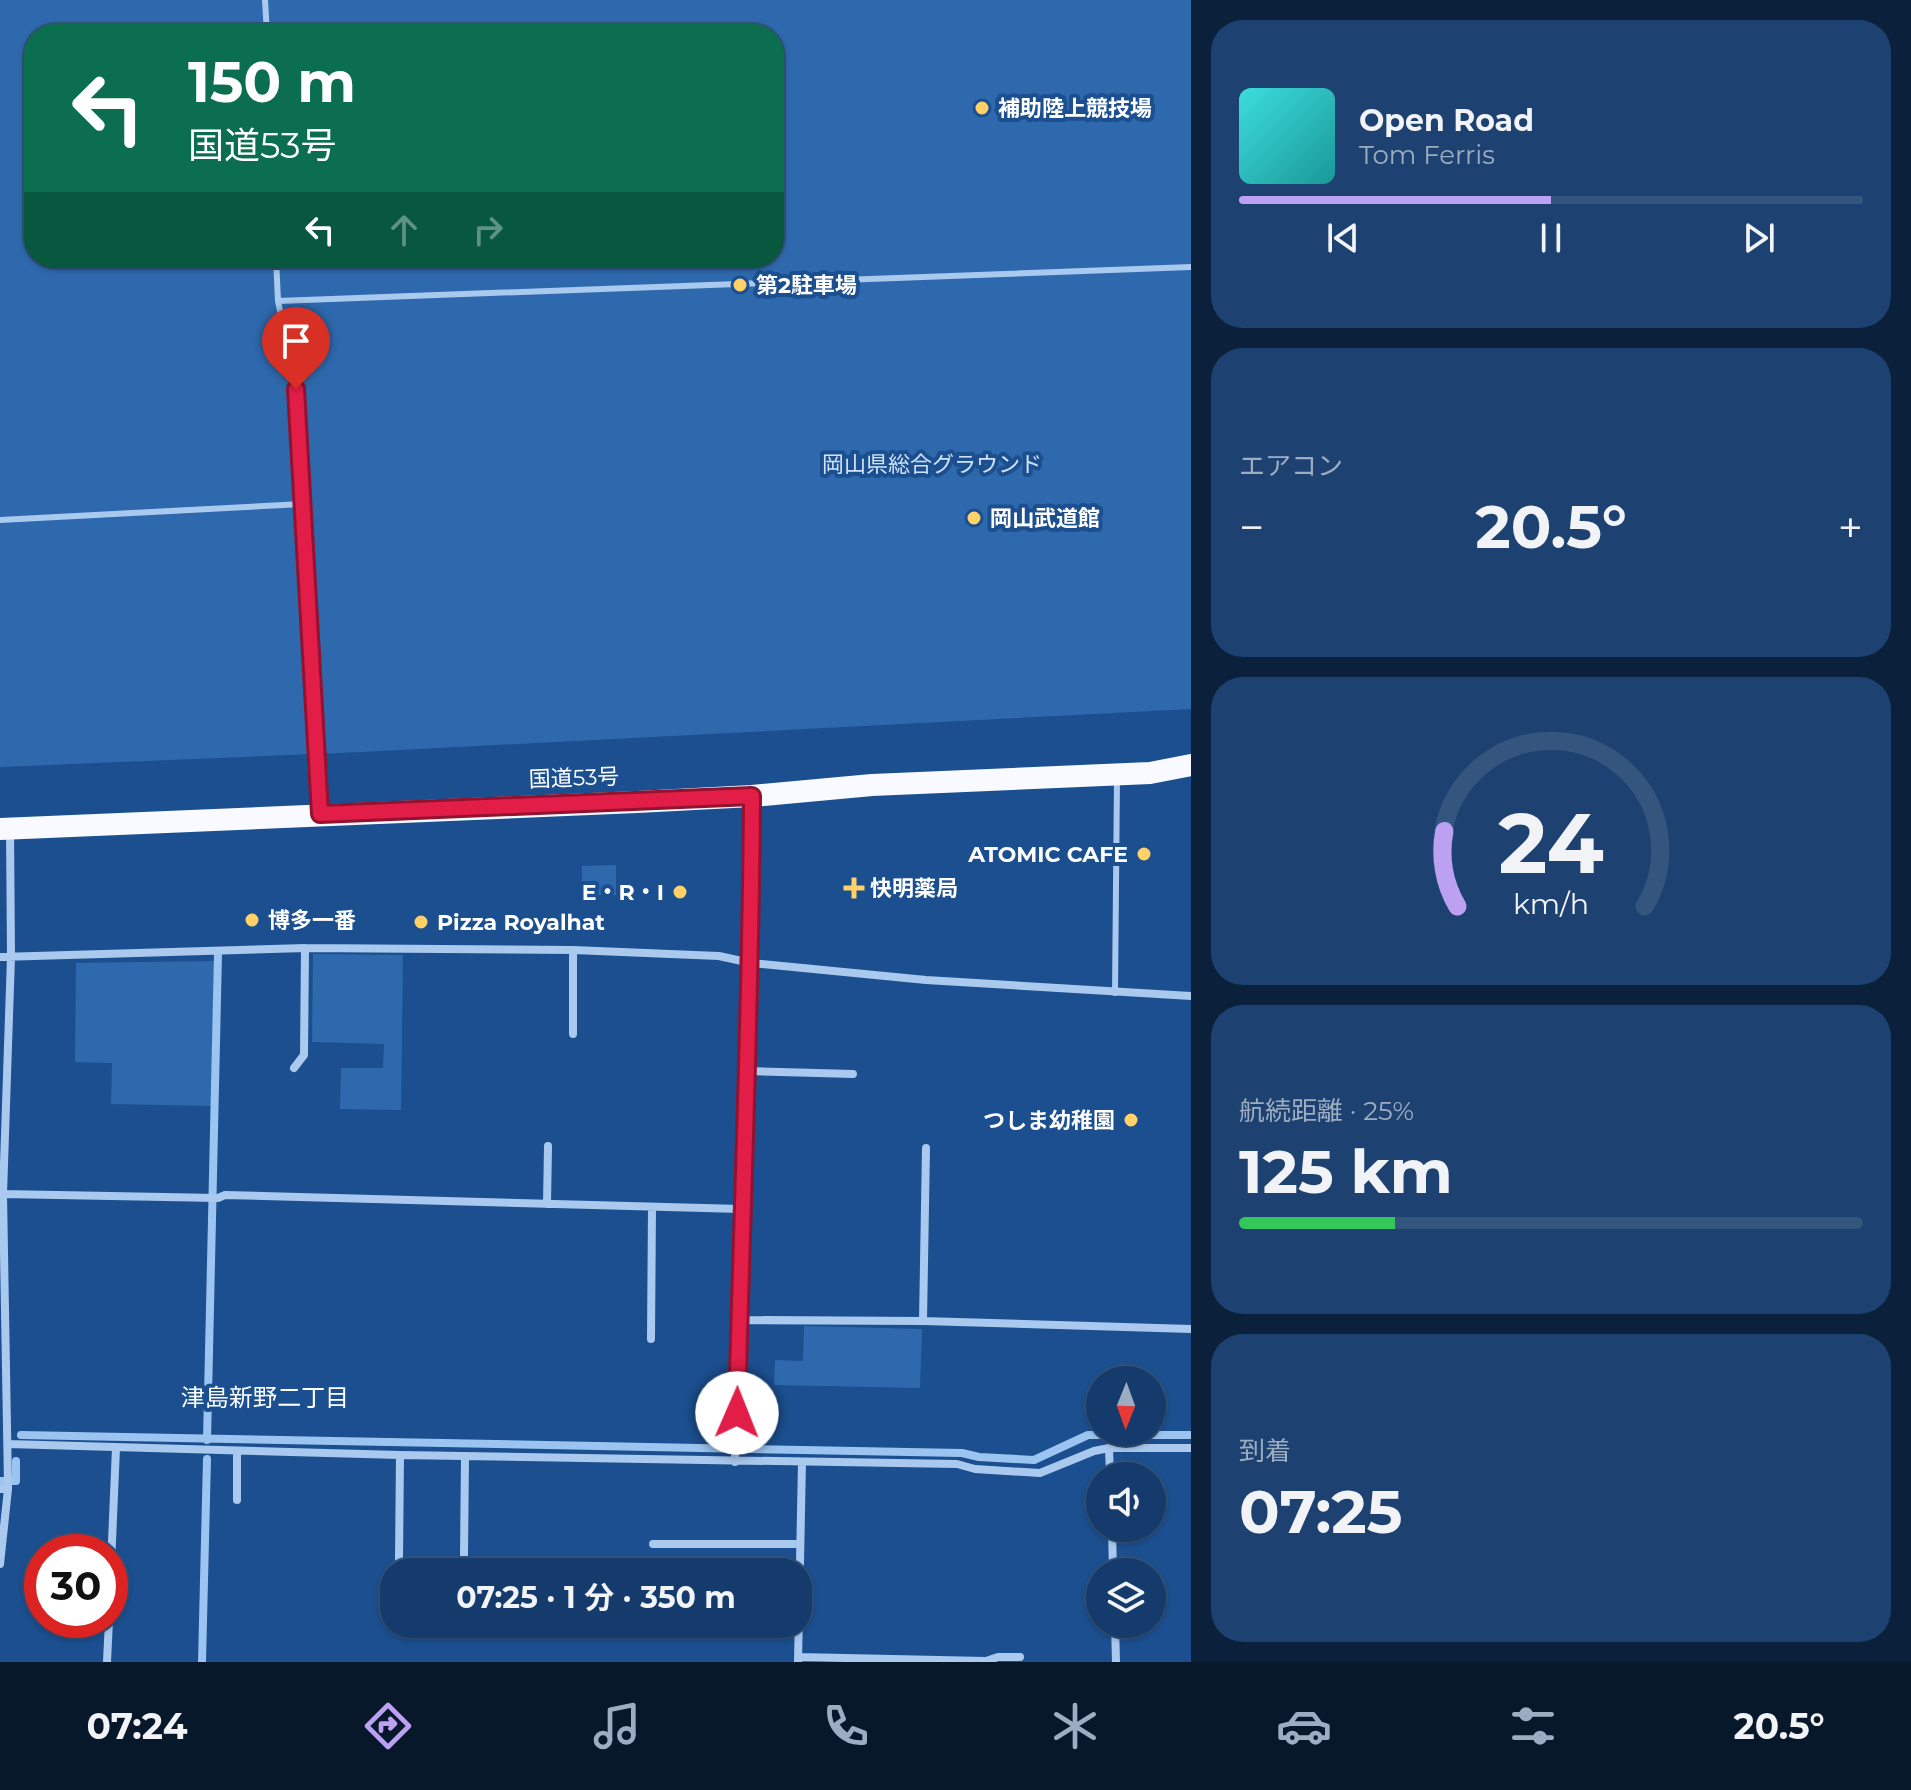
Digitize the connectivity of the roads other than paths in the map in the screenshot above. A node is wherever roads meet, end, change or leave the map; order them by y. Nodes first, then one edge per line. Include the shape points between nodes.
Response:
1 (265, 0) edge
2 (266, 24) edge
3 (1191, 267) edge
4 (276, 268) edge
5 (278, 301) junction
6 (302, 504) junction
7 (0, 520) edge
8 (1191, 765) edge
9 (1150, 773) junction
10 (1117, 774) junction
11 (1191, 780) edge
12 (752, 796) junction
13 (320, 814) junction
14 (5, 828) edge
15 (305, 948) junction
16 (573, 950) junction
17 (0, 957) edge
18 (11, 957) junction
19 (751, 963) junction
20 (1115, 993) junction
21 (1191, 996) edge
22 (4, 1020) edge
23 (573, 1034) dead end
24 (294, 1068) dead end
25 (747, 1071) junction
26 (853, 1074) dead end
27 (548, 1146) dead end
28 (926, 1148) dead end
29 (3, 1194) junction
30 (547, 1204) junction
31 (652, 1207) junction
32 (741, 1209) junction
33 (739, 1320) junction
34 (923, 1321) junction
35 (1191, 1329) edge
36 (651, 1339) dead end
37 (8, 1444) junction
38 (116, 1448) junction
39 (1109, 1448) junction
40 (1191, 1448) edge
41 (237, 1451) junction
42 (736, 1453) junction
43 (400, 1455) junction
44 (465, 1457) junction
45 (802, 1462) junction
46 (1110, 1462) edge
47 (6, 1485) edge
48 (237, 1500) dead end
49 (112, 1534) edge
50 (653, 1544) dead end
51 (799, 1544) junction
52 (464, 1555) dead end
53 (399, 1558) edge
54 (0, 1564) edge
55 (108, 1638) edge
56 (1115, 1638) edge
57 (1020, 1657) dead end
58 (798, 1659) edge
59 (941, 1661) edge
60 (107, 1662) edge
61 (1116, 1662) edge

1 - 2 lane
3 - 5 lane
4 - 5 lane
5 - 6 lane via 296,389
6 - 7 lane
6 - 13 lane
8 - 9 highway, 国道53号
9 - 10 highway, 国道53号
9 - 11 highway, 国道53号
10 - 12 highway, 国道53号
10 - 20 lane
12 - 13 highway, 国道53号
12 - 19 street
13 - 14 highway, 国道53号
14 - 18 street
15 - 16 street
15 - 18 street
15 - 24 street via 304,1055
16 - 19 street via 719,956
16 - 23 street
17 - 18 street
18 - 22 street
19 - 20 street
19 - 25 street
20 - 21 street
22 - 29 street
25 - 26 street
25 - 32 street
27 - 30 street
28 - 34 street
29 - 30 street
29 - 37 street
30 - 31 street
31 - 32 street
31 - 36 street
32 - 33 street
33 - 34 street
33 - 42 street
34 - 35 street
37 - 38 street
37 - 47 street
38 - 41 street
38 - 49 street
39 - 40 street
39 - 45 street via 1040,1473 957,1464
39 - 46 street
41 - 43 street
41 - 48 street
42 - 44 street
42 - 45 street
43 - 44 street
43 - 53 street
44 - 52 street
45 - 51 street
47 - 54 street
50 - 51 street
51 - 58 street
55 - 60 street
56 - 61 street
57 - 59 street
58 - 59 street

